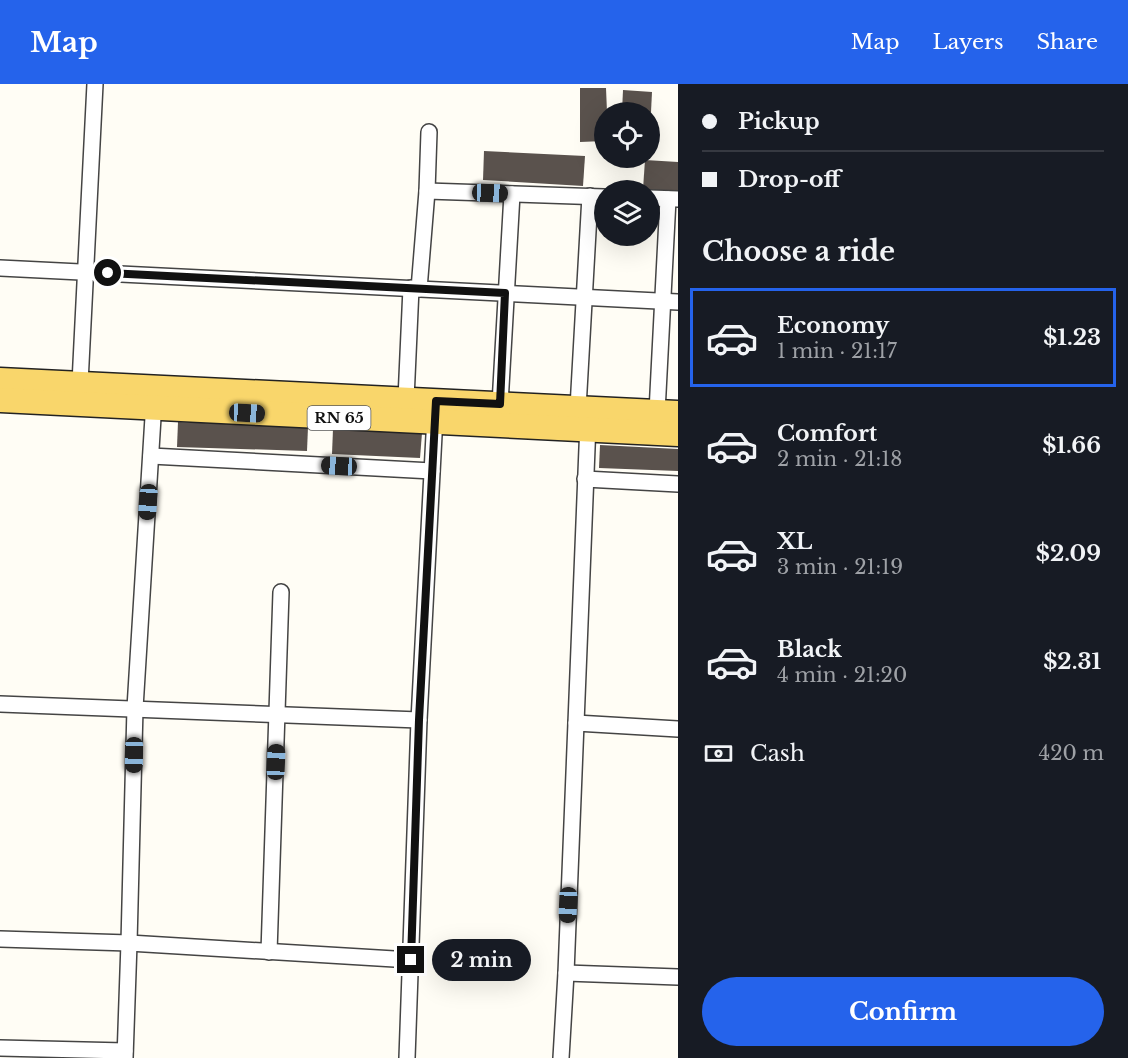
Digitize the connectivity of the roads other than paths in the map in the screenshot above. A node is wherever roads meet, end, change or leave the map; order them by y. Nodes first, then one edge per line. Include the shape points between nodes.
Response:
1 (94, 84) edge
2 (429, 132) dead end
3 (427, 191) junction
4 (512, 194) junction
5 (594, 196) edge
6 (673, 199) edge
7 (594, 219) edge
8 (0, 268) edge
9 (85, 272) junction
10 (415, 288) junction
11 (505, 293) junction
12 (584, 297) junction
13 (671, 301) edge
14 (0, 380) edge
15 (80, 383) junction
16 (154, 397) junction
17 (406, 399) junction
18 (0, 400) edge
19 (500, 404) junction
20 (435, 412) junction
21 (667, 412) edge
22 (585, 415) junction
23 (678, 434) edge
24 (151, 456) junction
25 (432, 471) junction
26 (585, 479) junction
27 (678, 484) edge
28 (281, 592) dead end
29 (0, 704) edge
30 (135, 708) junction
31 (278, 714) junction
32 (419, 720) junction
33 (576, 723) junction
34 (678, 729) edge
35 (0, 939) edge
36 (129, 943) junction
37 (269, 952) junction
38 (411, 960) junction
39 (566, 973) junction
40 (678, 977) edge
41 (0, 1048) edge
42 (125, 1054) edge
43 (407, 1058) edge
44 (561, 1058) edge

1 - 9 street
2 - 3 street
3 - 4 street
3 - 10 street
4 - 5 street
4 - 11 street
6 - 13 street
7 - 12 street
8 - 9 street
9 - 10 street
9 - 15 street
10 - 11 street
10 - 17 street
11 - 12 street
11 - 19 street
12 - 13 street
12 - 22 street
13 - 21 street
14 - 15 main road, RN 65
15 - 16 main road, RN 65
16 - 17 main road, RN 65
16 - 18 main road, RN 65
16 - 20 main road, RN 65
16 - 24 street
17 - 20 main road, RN 65
19 - 20 main road, RN 65
19 - 22 main road, RN 65
20 - 22 main road, RN 65
20 - 25 street
21 - 22 main road, RN 65
22 - 23 main road, RN 65
22 - 26 street
24 - 25 street
24 - 30 street
25 - 32 street
26 - 27 street
26 - 33 street
28 - 31 street
29 - 30 street
30 - 31 street
30 - 36 street
31 - 32 street
31 - 37 street
32 - 38 street
33 - 34 street
33 - 39 street
35 - 36 street
36 - 37 street
36 - 42 street
37 - 38 street
38 - 43 street
39 - 40 street
39 - 44 street
41 - 42 street

